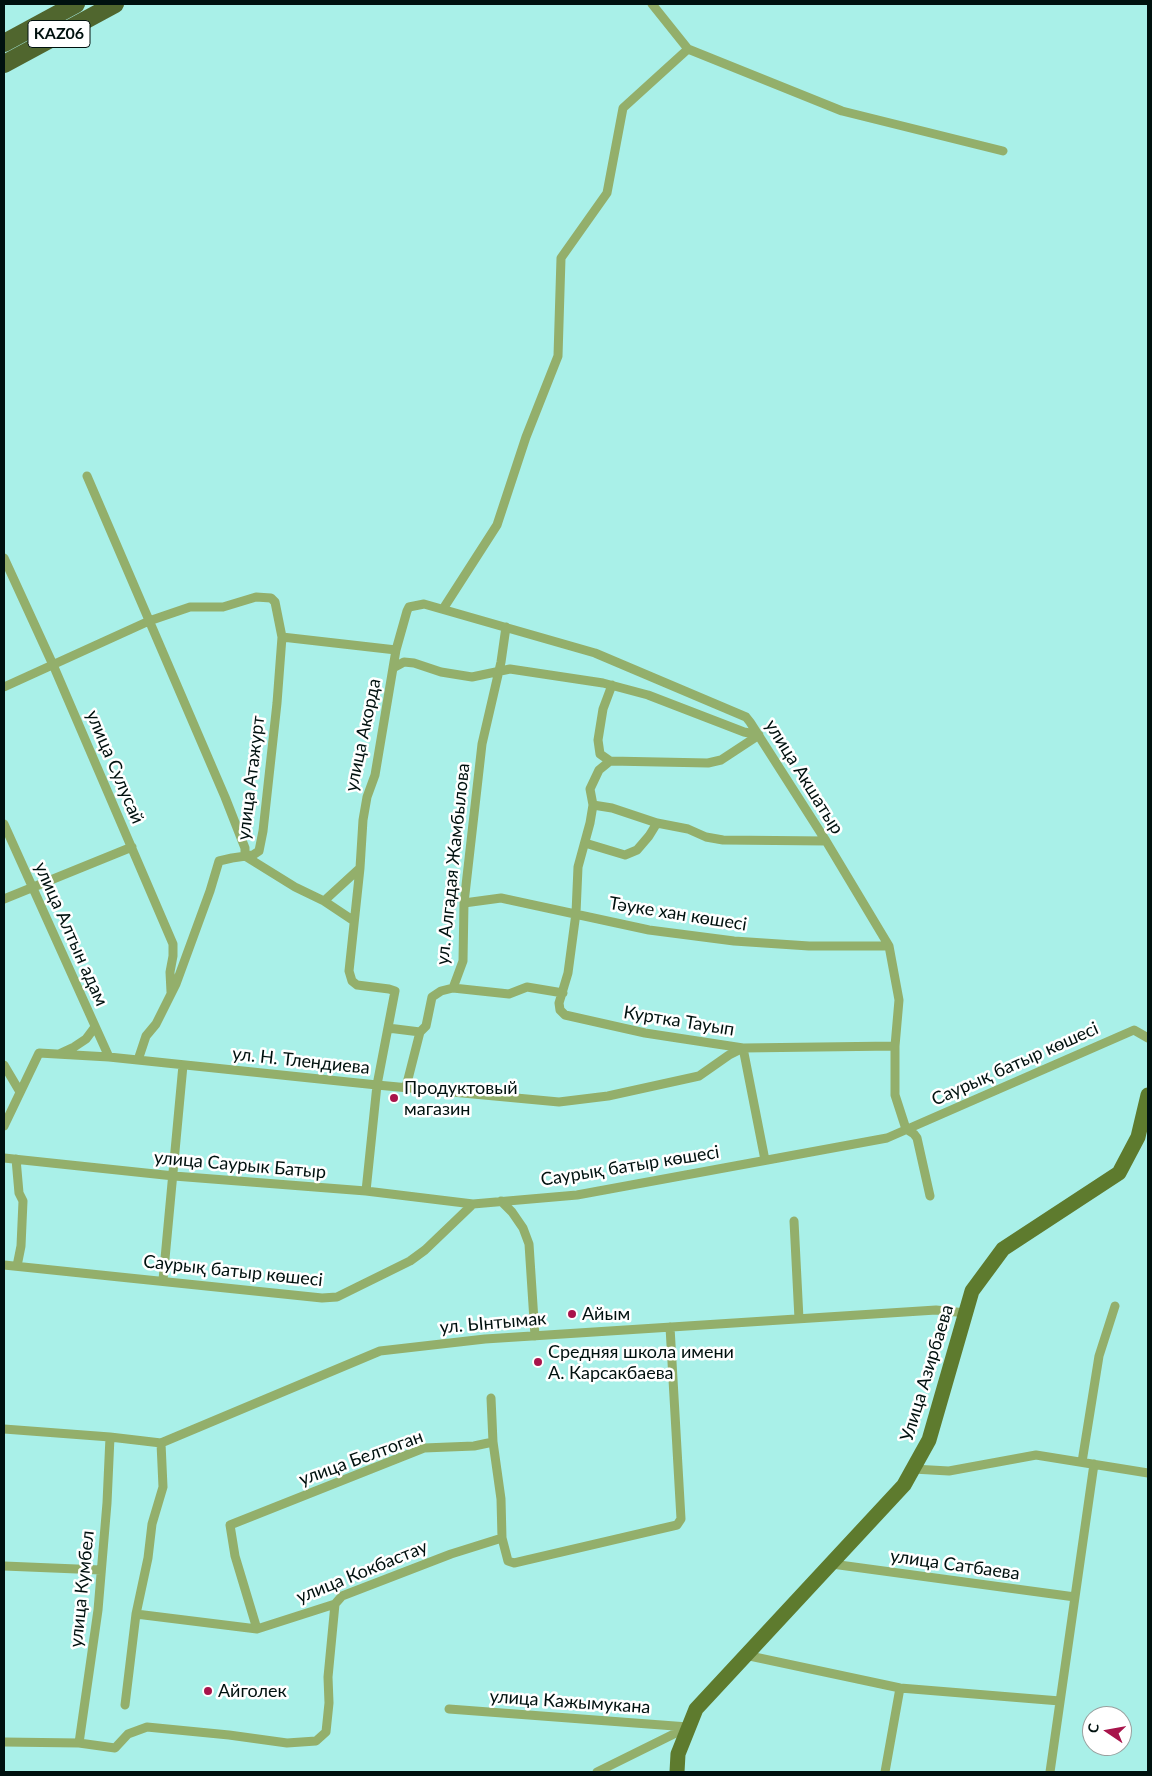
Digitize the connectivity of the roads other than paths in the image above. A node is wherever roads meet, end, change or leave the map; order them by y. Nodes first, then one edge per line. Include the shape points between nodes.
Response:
1 (76, 4) edge
2 (115, 4) edge
3 (652, 4) edge
4 (4, 43) edge
5 (688, 49) junction
6 (4, 64) edge
7 (1003, 151) dead end
8 (87, 476) dead end
9 (4, 558) edge
10 (443, 609) junction
11 (407, 611) joint
12 (149, 622) junction
13 (506, 628) junction
14 (282, 638) junction
15 (396, 650) junction
16 (53, 664) junction
17 (394, 668) junction
18 (500, 671) junction
19 (612, 685) junction
20 (4, 687) edge
21 (759, 735) junction
22 (610, 761) junction
23 (593, 805) junction
24 (657, 823) junction
25 (4, 824) edge
26 (826, 842) junction
27 (585, 843) junction
28 (132, 847) junction
29 (245, 856) junction
30 (360, 868) junction
31 (31, 887) junction
32 (4, 899) edge
33 (324, 901) junction
34 (464, 903) junction
35 (576, 913) junction
36 (354, 921) junction
37 (889, 946) junction
38 (453, 988) junction
39 (563, 993) junction
40 (172, 994) junction
41 (95, 1027) junction
42 (388, 1028) junction
43 (420, 1032) junction
44 (1148, 1038) edge
45 (895, 1046) junction
46 (743, 1048) junction
47 (59, 1054) junction
48 (109, 1057) junction
49 (138, 1060) junction
50 (4, 1065) edge
51 (183, 1065) junction
52 (377, 1086) junction
53 (406, 1088) junction
54 (20, 1092) junction
55 (1148, 1095) edge
56 (4, 1126) edge
57 (906, 1129) junction
58 (4, 1158) edge
59 (16, 1159) junction
60 (765, 1160) junction
61 (174, 1176) junction
62 (366, 1191) junction
63 (930, 1196) dead end
64 (501, 1201) junction
65 (474, 1204) junction
66 (794, 1221) dead end
67 (4, 1265) edge
68 (17, 1266) junction
69 (163, 1280) junction
70 (1115, 1306) dead end
71 (966, 1312) junction
72 (799, 1319) junction
73 (670, 1327) junction
74 (535, 1336) junction
75 (491, 1398) dead end
76 (4, 1429) edge
77 (110, 1437) junction
78 (493, 1442) junction
79 (161, 1443) junction
80 (1082, 1462) junction
81 (1094, 1464) junction
82 (913, 1469) junction
83 (1148, 1473) edge
84 (502, 1538) junction
85 (832, 1564) junction
86 (4, 1566) edge
87 (101, 1570) junction
88 (1075, 1597) junction
89 (335, 1604) junction
90 (136, 1614) junction
91 (257, 1629) junction
92 (745, 1655) junction
93 (900, 1688) junction
94 (1060, 1701) junction
95 (125, 1705) dead end
96 (449, 1709) dead end
97 (688, 1727) junction
98 (4, 1742) edge
99 (79, 1743) junction
100 (597, 1772) edge
101 (680, 1772) edge
102 (885, 1772) edge
103 (1050, 1772) edge

1 - 4 highway, KАZ06
2 - 6 highway, KАZ06
3 - 5 street
5 - 7 street via 842,111
5 - 10 street via 623,108 607,192 561,258 558,356 526,437 497,525
8 - 12 street
9 - 16 street, улица Сулусай
10 - 11 street, улица Акшатыр via 424,604 409,607
10 - 13 street, улица Акшатыр
11 - 15 street, улица Акорда
12 - 14 street, улица Атажурт via 190,607 223,607 256,597 272,598 276,602
12 - 16 street
12 - 29 street via 225,797 245,848
13 - 18 street, ул. Алгадая Жамбылова
13 - 21 street, улица Акшатыр via 595,653 746,717
14 - 15 street
14 - 29 street, улица Атажурт via 263,831 259,850
15 - 17 street, улица Акорда
16 - 20 street
16 - 28 street, улица Сулусай
17 - 18 street via 404,662 414,663 472,677
17 - 30 street, улица Акорда via 375,775 364,808
18 - 19 street via 510,669
18 - 34 street, ул. Алгадая Жамбылова via 482,744
19 - 21 street
19 - 22 street via 603,709 598,740 600,754
21 - 22 street via 721,760 708,764
21 - 26 street, улица Акшатыр
22 - 23 street, Куртка Тауып via 598,770 590,789
23 - 24 street
23 - 27 street, Куртка Тауып
24 - 26 street via 723,840
24 - 27 street via 637,850 625,854
25 - 31 street, улица Алтын адам
26 - 37 street, улица Акшатыр
27 - 35 street, Куртка Тауып via 578,867
28 - 31 street
28 - 40 street, улица Сулусай via 173,944
29 - 33 street
29 - 40 street, улица Атажурт via 219,861
30 - 33 street
30 - 36 street, улица Акорда
31 - 32 street
31 - 41 street, улица Алтын адам
33 - 36 street
34 - 35 street, Тәуке хан көшесі via 501,898
34 - 38 street, ул. Алгадая Жамбылова via 463,961
35 - 37 street, Тәуке хан көшесі via 649,930 734,941 809,946
35 - 39 street, Куртка Тауып
36 - 42 street, улица Акорда via 349,971 352,981 357,985 395,991
37 - 45 street, улица Акшатыр via 899,1000
38 - 39 street via 509,994 527,987
38 - 43 street, ул. Алгадая Жамбылова via 432,997 426,1026
39 - 46 street, Куртка Тауып via 559,1003 565,1015 645,1033
40 - 49 street, улица Атажурт via 146,1036
41 - 47 street via 86,1039
41 - 48 street, улица Алтын адам
42 - 43 street
42 - 52 street
43 - 53 street, ул. Алгадая Жамбылова
44 - 57 street, Саурық батыр көшесі via 1134,1030
45 - 46 street, Куртка Тауып
45 - 57 street, улица Акшатыр via 895,1095
46 - 53 street, ул. Н. Тлендиева via 699,1076 608,1096 559,1102
46 - 60 street
47 - 48 street, ул. Н. Тлендиева
47 - 54 street, ул. Н. Тлендиева via 39,1053
48 - 49 street, ул. Н. Тлендиева
49 - 51 street, ул. Н. Тлендиева
50 - 54 street
51 - 52 street, ул. Н. Тлендиева
51 - 61 street
52 - 53 street, ул. Н. Тлендиева
52 - 62 street
54 - 56 street
55 - 71 main road, Улица Азирбаева via 1138,1137 1119,1173 1003,1249 972,1291
57 - 60 street, Саурық батыр көшесі via 887,1138
57 - 63 street, улица Акшатыр via 917,1138
58 - 59 street, улица Саурык Батыр
59 - 61 street, улица Саурык Батыр
59 - 68 street via 19,1193 23,1201
60 - 64 street, Саурық батыр көшесі via 577,1195
61 - 62 street, улица Саурык Батыр
61 - 69 street
62 - 65 street, улица Саурык Батыр
64 - 65 street, Саурық батыр көшесі
64 - 74 street via 523,1228 529,1244
65 - 69 street, Саурық батыр көшесі via 410,1261 337,1297
66 - 72 street
67 - 68 street, Саурық батыр көшесі
68 - 69 street, Саурық батыр көшесі
70 - 80 street via 1099,1356
71 - 72 street, ул. Ынтымак via 936,1310
71 - 82 main road, Улица Азирбаева via 929,1440
72 - 73 street, ул. Ынтымак
73 - 74 street, ул. Ынтымак
73 - 84 street via 681,1519 677,1525 514,1563 508,1561
74 - 79 street, ул. Ынтымак via 380,1350
75 - 78 street
76 - 77 street
77 - 79 street
77 - 87 street, улица Кумбел
78 - 84 street via 501,1499
78 - 91 street, улица Белтоган via 424,1448 230,1525 234,1556
79 - 90 street via 163,1487 152,1524
80 - 81 street
80 - 82 street via 1036,1455 949,1471
81 - 83 street
81 - 88 street
82 - 85 main road, Улица Азирбаева via 904,1484
84 - 89 street, улица Кокбастау via 342,1596
85 - 88 street, улица Сатбаева
85 - 92 main road, Улица Азирбаева
86 - 87 street
87 - 99 street, улица Кумбел
88 - 94 street
89 - 91 street, улица Кокбастау
89 - 99 street via 326,1732 316,1741 287,1742 148,1727 128,1734 114,1748
90 - 91 street, улица Кокбастау
90 - 95 street
92 - 93 street
92 - 97 main road, Улица Азирбаева via 696,1708
93 - 94 street
93 - 102 street
94 - 103 street
96 - 97 street, улица Кажымукана
97 - 100 street
97 - 101 main road, Улица Азирбаева via 678,1754
98 - 99 street

